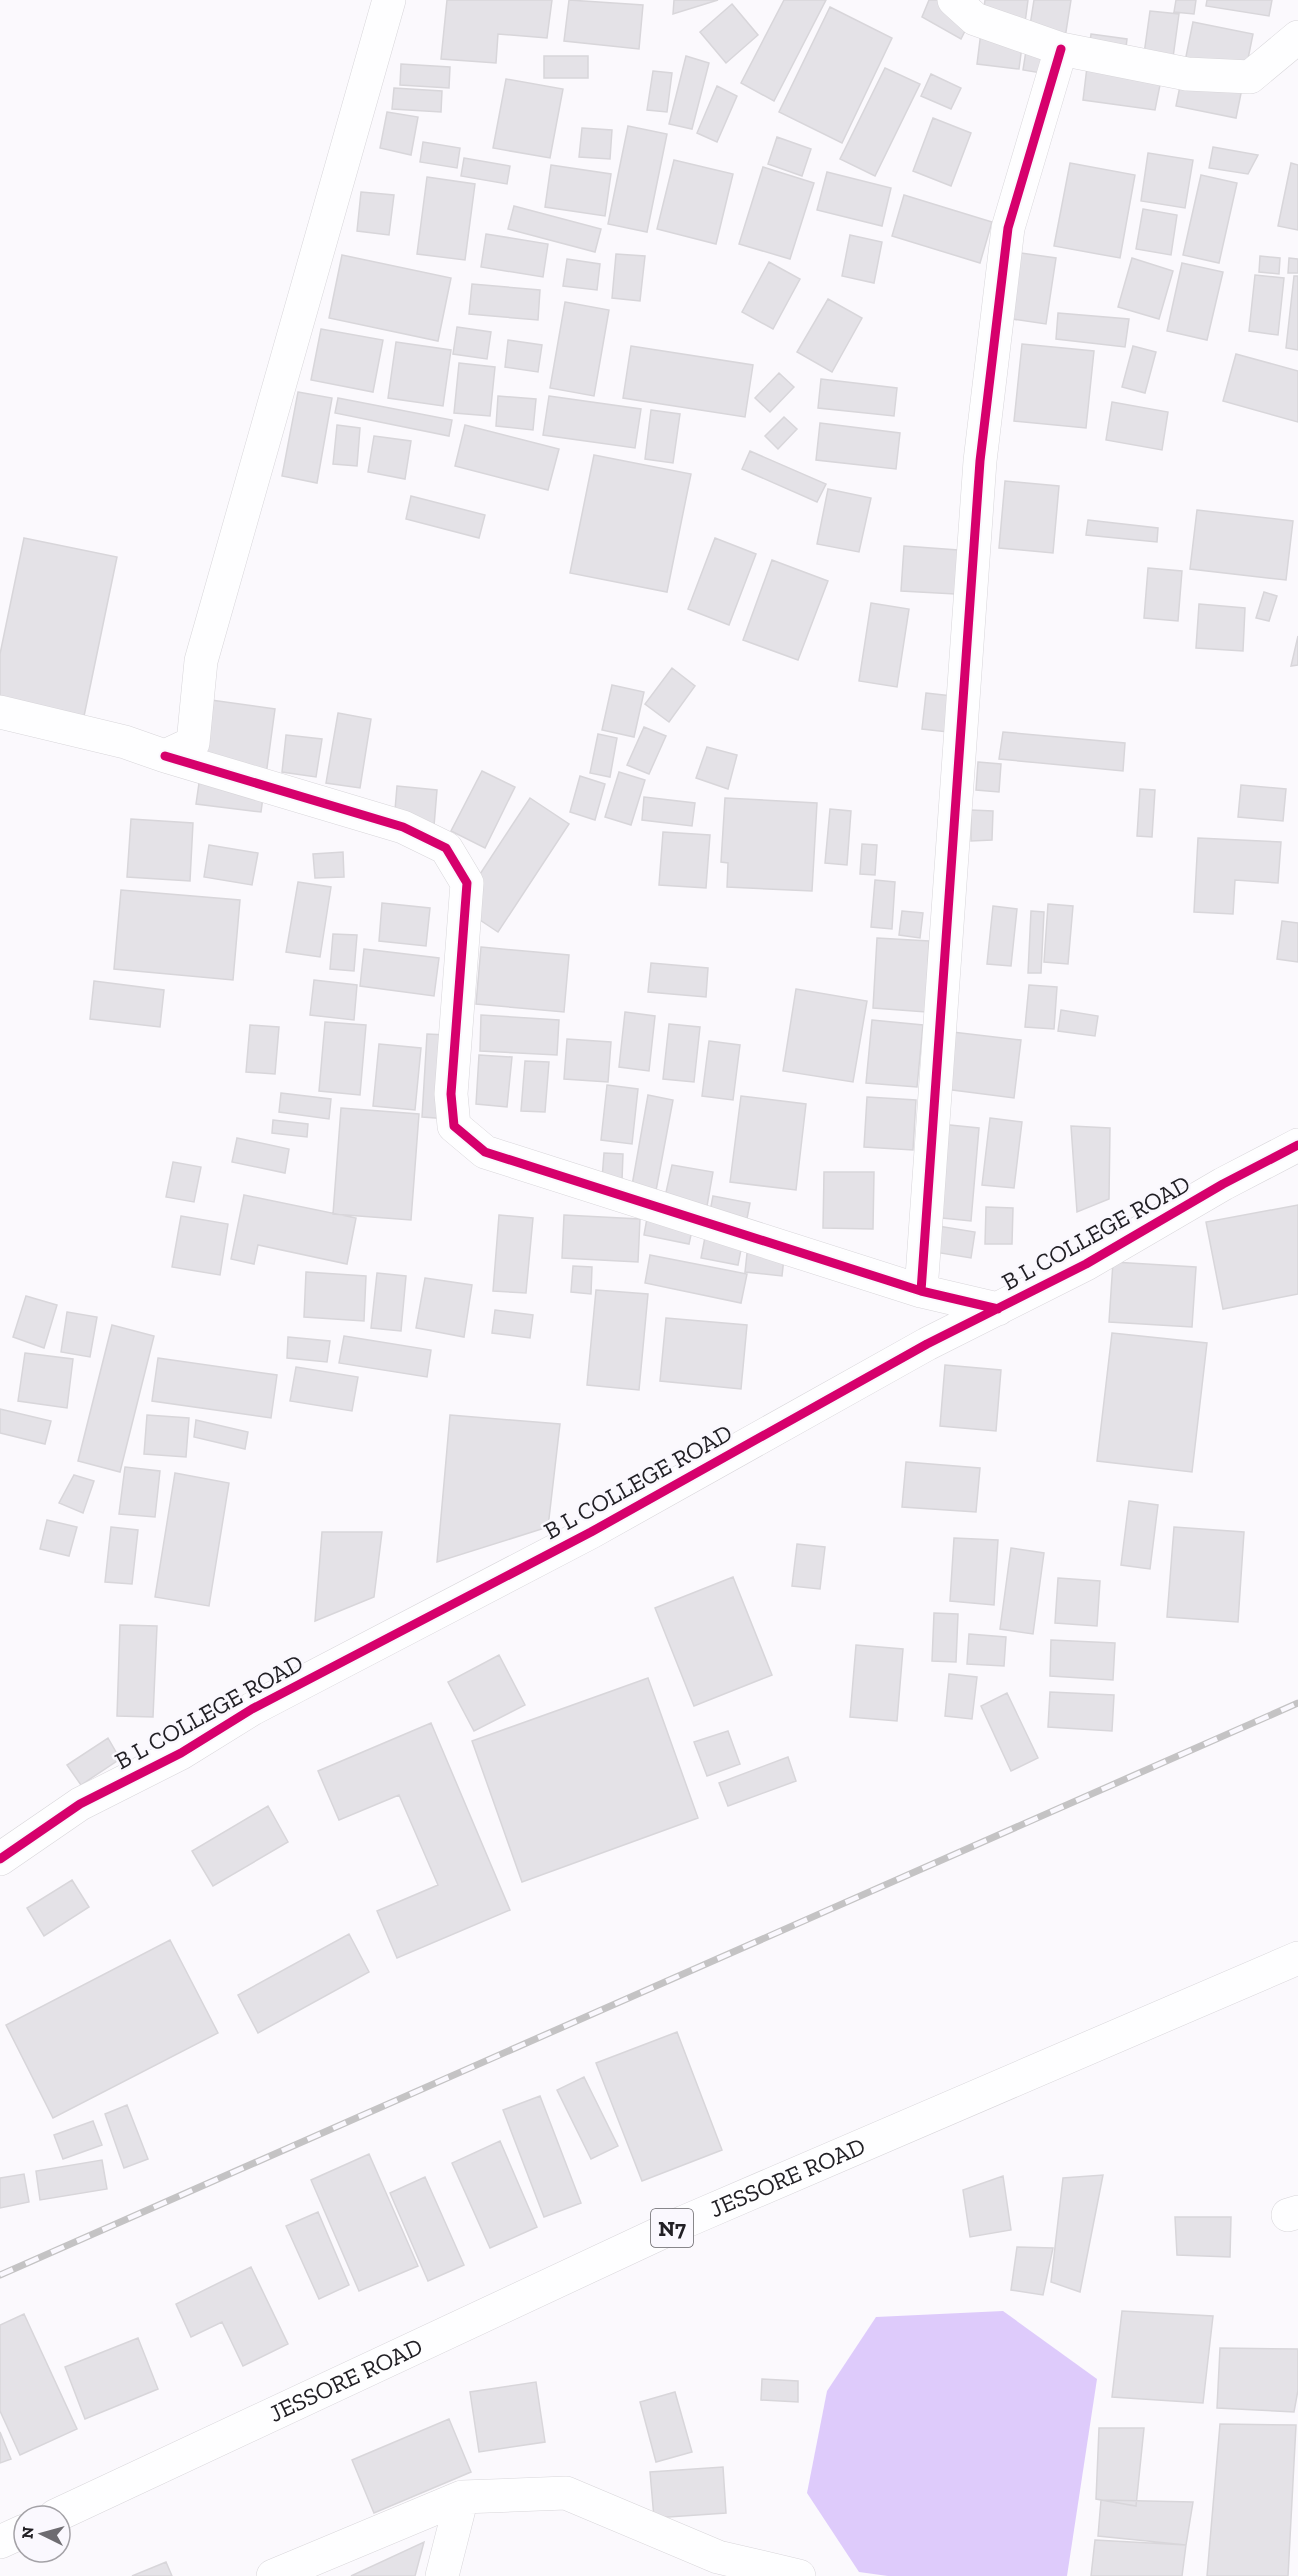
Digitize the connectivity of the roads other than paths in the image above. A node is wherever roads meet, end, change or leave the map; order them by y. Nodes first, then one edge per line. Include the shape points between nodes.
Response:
1 (389, 0) edge
2 (954, 0) edge
3 (1298, 37) edge
4 (1061, 49) junction
5 (0, 712) edge
6 (165, 756) junction
7 (1298, 1145) edge
8 (921, 1290) junction
9 (999, 1309) junction
10 (0, 1859) edge
11 (1298, 1958) edge
12 (462, 2497) junction
13 (72, 2509) edge
14 (718, 2566) edge
15 (273, 2576) edge
16 (442, 2576) edge
17 (799, 2576) edge

1 - 6 main road via 201,661 193,743
2 - 4 main road via 975,19
3 - 4 main road via 1250,77 1187,74
4 - 8 main road via 1008,228 980,461
5 - 6 main road via 125,742
6 - 8 main road via 404,827 446,848 467,883 451,1094 454,1126 485,1152
7 - 9 main road, B L COLLEGE ROAD
8 - 9 main road
9 - 10 main road, B L COLLEGE ROAD via 927,1344 591,1532 252,1708 181,1753 80,1804
11 - 13 main road, JESSORE ROAD / N7 via 684,2222
12 - 14 main road via 566,2493
12 - 15 main road
12 - 16 main road
14 - 17 main road

